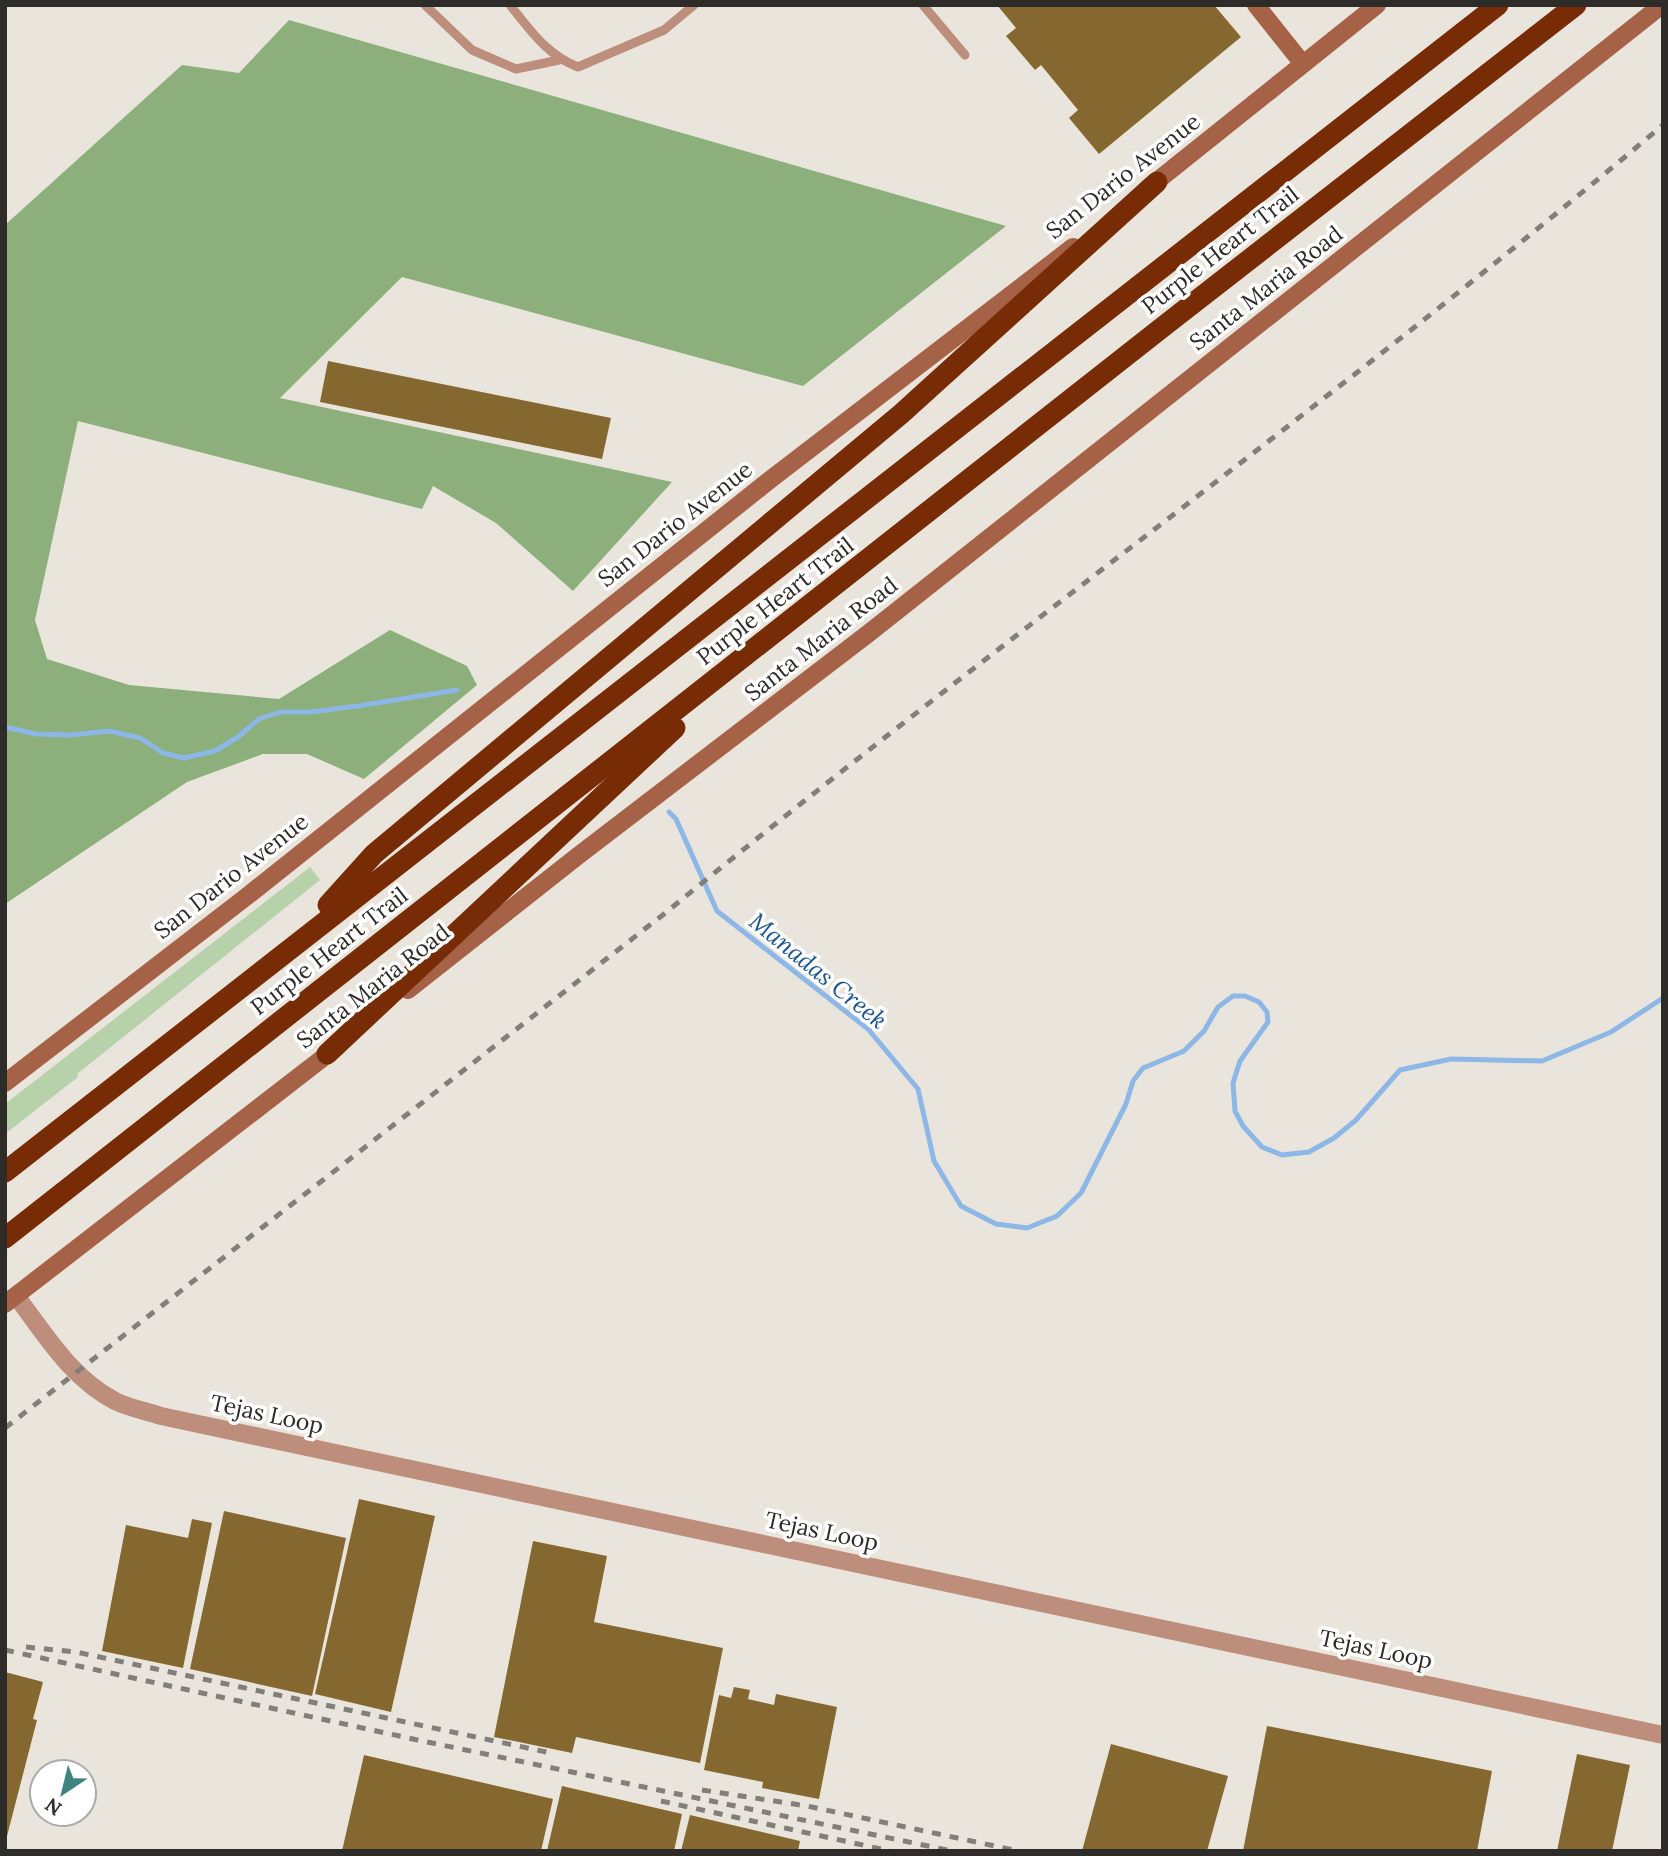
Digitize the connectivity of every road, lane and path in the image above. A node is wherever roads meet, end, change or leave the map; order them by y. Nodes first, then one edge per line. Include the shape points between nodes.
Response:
1 (425, 5) edge
2 (510, 5) edge
3 (695, 5) edge
4 (923, 5) edge
5 (1256, 5) edge
6 (1377, 5) edge
7 (1498, 5) edge
8 (1576, 5) edge
9 (1662, 5) edge
10 (965, 55) dead end
11 (559, 60) junction
12 (1303, 64) junction
13 (1157, 182) junction
14 (779, 631) junction
15 (290, 947) junction
16 (327, 1054) junction
17 (5, 1083) edge
18 (5, 1172) edge
19 (5, 1238) edge
20 (11, 1300) edge
21 (1663, 1735) edge

1 - 11 lane via 472,50 516,69
2 - 11 lane
3 - 11 lane via 664,30 578,67
4 - 10 lane
5 - 12 main road
6 - 12 main road, San Dario Avenue
7 - 15 highway, Purple Heart Trail
8 - 14 highway, Purple Heart Trail
9 - 16 main road, Santa Maria Road via 869,634
12 - 13 main road, San Dario Avenue
13 - 15 highway via 901,414 374,854
13 - 17 main road, San Dario Avenue via 771,479
14 - 16 highway
14 - 19 highway, Purple Heart Trail
15 - 18 highway, Purple Heart Trail
16 - 20 main road, Santa Maria Road
20 - 21 street, Tejas Loop via 93,1388 118,1403 161,1416

